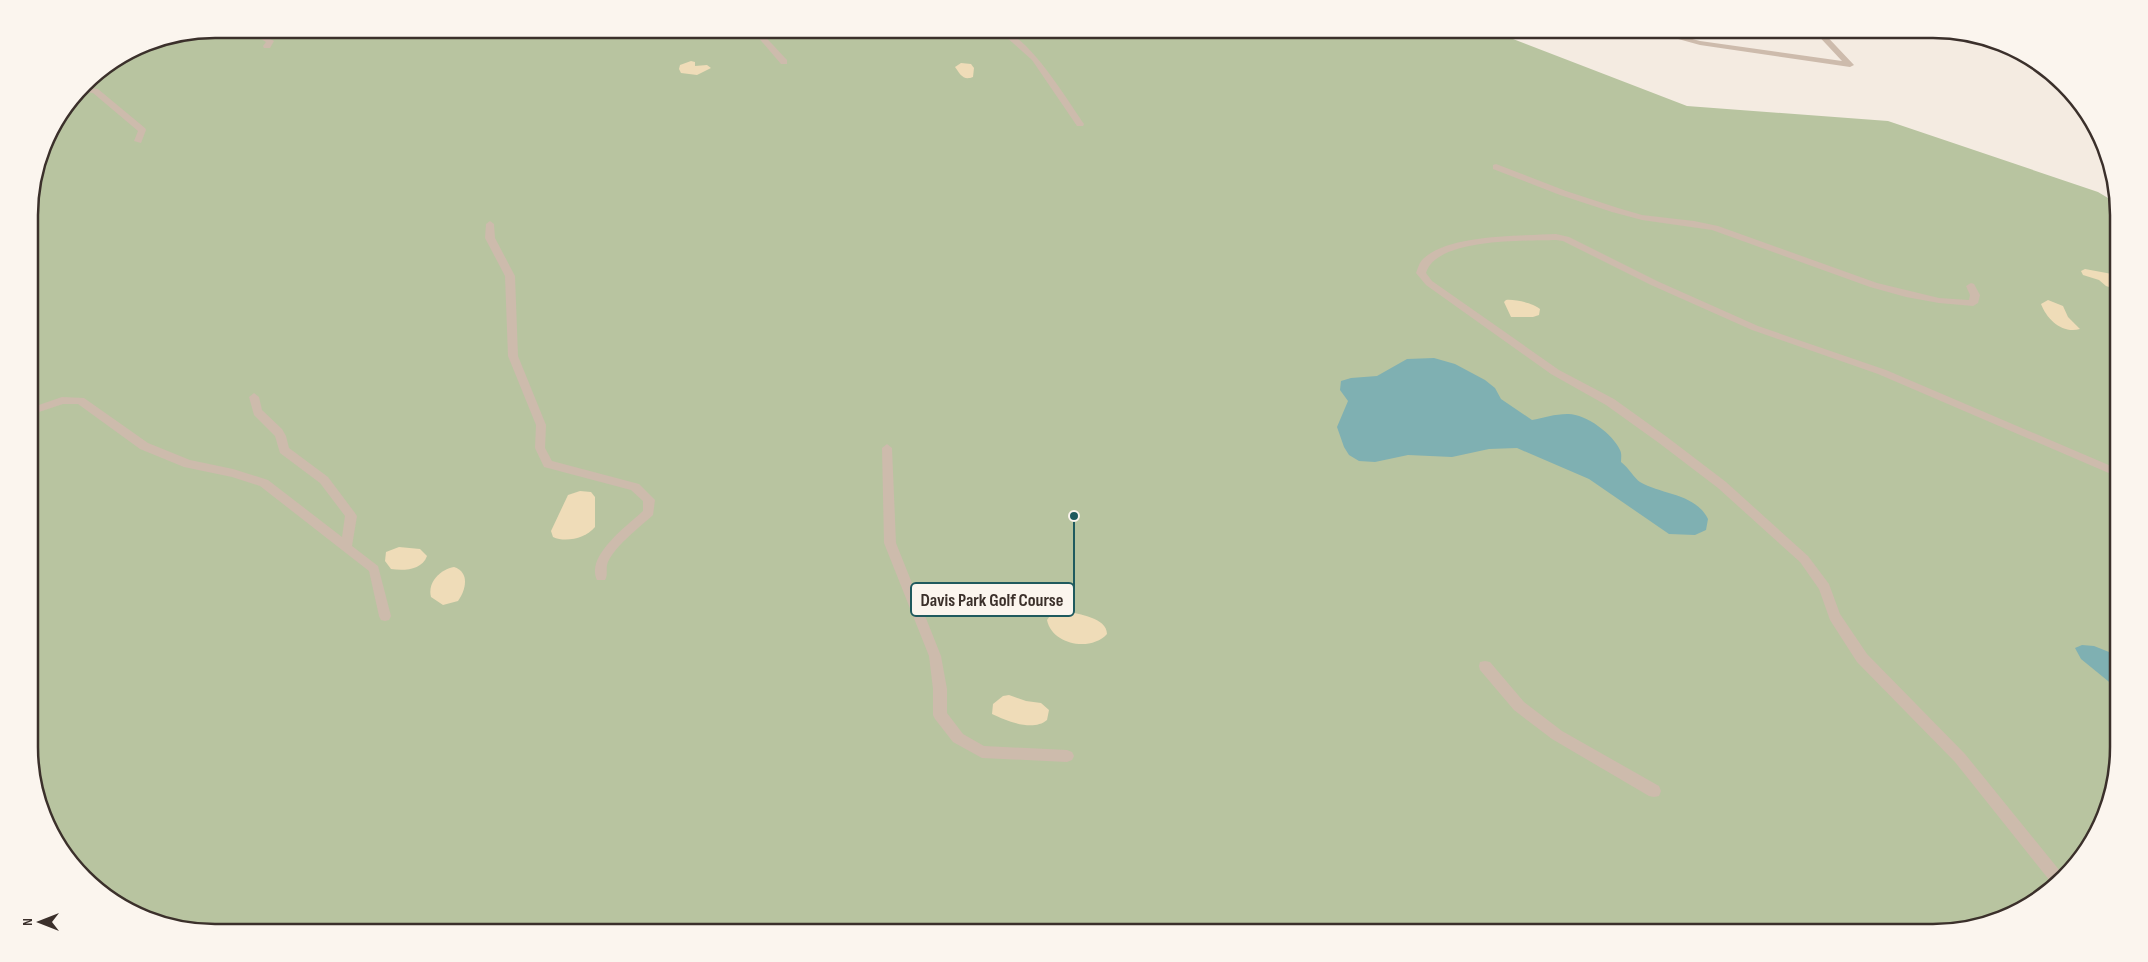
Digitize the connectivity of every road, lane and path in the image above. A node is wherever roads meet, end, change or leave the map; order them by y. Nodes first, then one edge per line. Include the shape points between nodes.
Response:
1 (264, 38) edge
2 (762, 38) edge
3 (1011, 38) edge
4 (1681, 38) edge
5 (1824, 38) edge
6 (267, 46) dead end
7 (784, 62) dead end
8 (88, 90) edge
9 (1080, 124) dead end
10 (138, 141) dead end
11 (1496, 167) dead end
12 (490, 224) dead end
13 (1971, 286) dead end
14 (254, 397) dead end
15 (38, 409) edge
16 (887, 448) dead end
17 (2110, 470) edge
18 (346, 548) junction
19 (602, 577) dead end
20 (385, 616) dead end
21 (1485, 666) dead end
22 (1067, 756) dead end
23 (1654, 791) dead end
24 (2055, 876) edge

1 - 6 lane via 270,41
2 - 7 lane
3 - 9 lane via 1035,58
4 - 5 street via 1850,65
8 - 10 lane via 95,91 142,130
11 - 13 lane via 1571,196 1634,215 1715,228 1904,294 1941,302 1973,303 1975,295
12 - 19 lane via 490,238 510,276 513,356 541,425 540,448 548,464 634,487 649,500 649,512 610,548 601,564
14 - 18 lane via 258,412 284,439 284,450 320,476 351,516
15 - 18 lane via 62,401 80,400 144,446 188,464 264,483
16 - 22 lane via 890,543 935,656 940,716 958,738 982,752
17 - 24 lane via 1882,372 1755,328 1566,239 1468,243 1447,249 1425,262 1421,273 1429,283 1555,372 1610,402 1663,440 1722,485 1804,559 1825,587 1834,616 1862,658 1960,758
18 - 20 lane via 374,569
21 - 23 lane via 1519,706 1557,735

